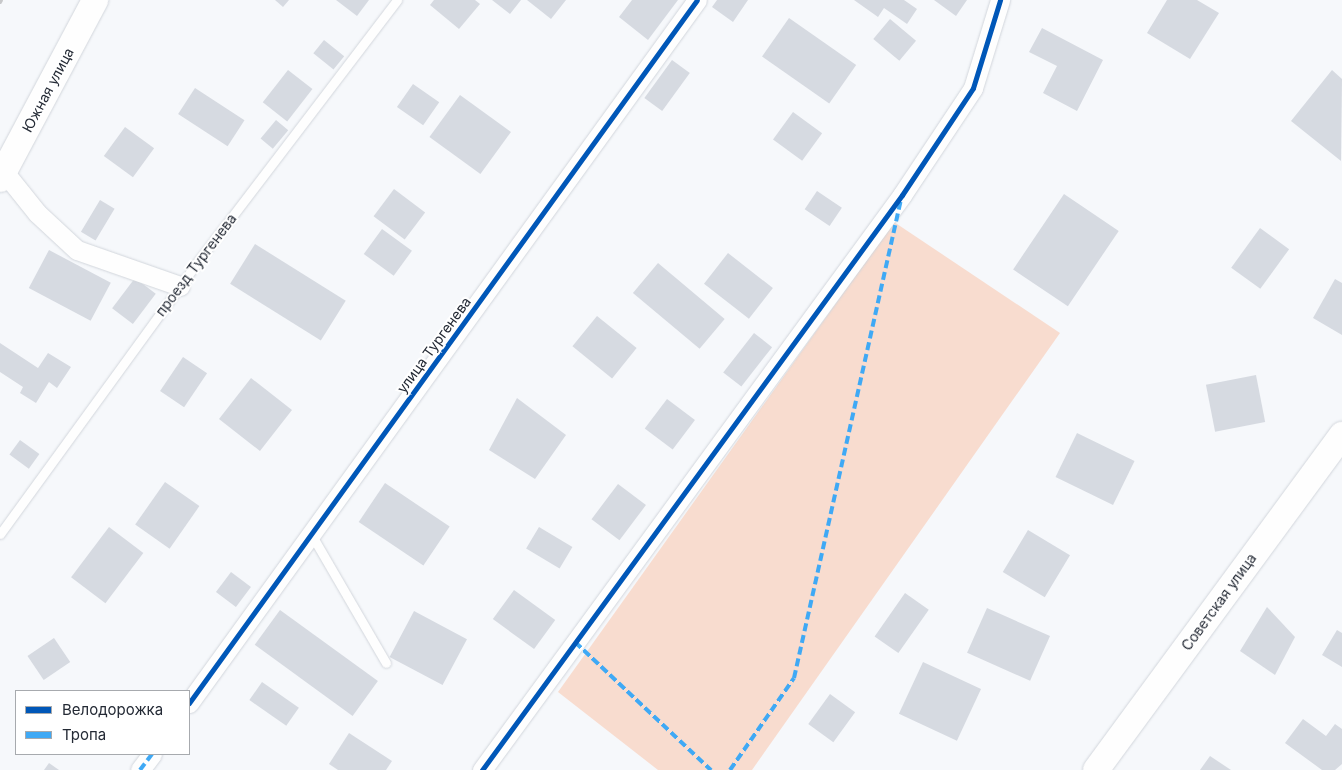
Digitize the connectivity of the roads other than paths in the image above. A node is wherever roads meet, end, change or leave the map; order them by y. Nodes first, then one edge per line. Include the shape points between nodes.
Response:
1 (96, 0) edge
2 (397, 0) edge
3 (697, 0) edge
4 (1000, 0) edge
5 (2, 176) edge
6 (180, 286) junction
7 (1342, 435) edge
8 (0, 534) edge
9 (311, 534) junction
10 (386, 663) dead end
11 (190, 702) edge
12 (151, 755) edge
13 (140, 770) edge
14 (482, 770) edge
15 (1096, 770) edge

1 - 5 street, Южная улица
2 - 6 lane, проезд Тургенева
3 - 9 street, улица Тургенева
4 - 14 street via 992,16 973,88 902,195
5 - 6 street via 77,250
6 - 8 lane, проезд Тургенева
7 - 15 street, Советская улица
9 - 10 lane
9 - 11 street, улица Тургенева
12 - 13 street

